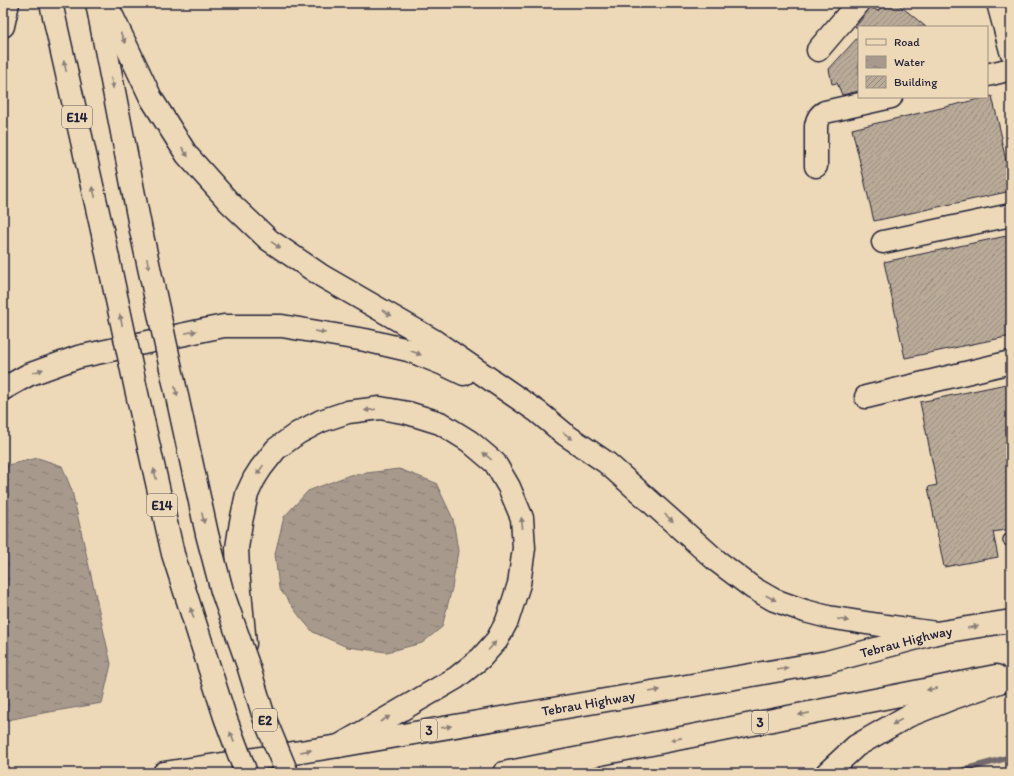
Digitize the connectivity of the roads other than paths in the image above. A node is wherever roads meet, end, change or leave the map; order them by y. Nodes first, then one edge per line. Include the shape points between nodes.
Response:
1 (8, 3) edge
2 (51, 3) edge
3 (97, 3) edge
4 (106, 3) edge
5 (858, 3) edge
6 (998, 3) edge
7 (3, 26) edge
8 (818, 50) dead end
9 (1011, 51) edge
10 (1011, 69) edge
11 (988, 75) edge
12 (888, 98) edge
13 (816, 166) dead end
14 (1011, 215) edge
15 (883, 242) dead end
16 (1011, 362) edge
17 (3, 389) edge
18 (866, 397) dead end
19 (538, 412) junction
20 (1011, 621) edge
21 (936, 633) junction
22 (248, 665) junction
23 (1011, 673) edge
24 (1011, 678) edge
25 (339, 746) junction
26 (164, 773) edge
27 (246, 773) edge
28 (287, 773) edge
29 (512, 773) edge
30 (827, 773) edge

1 - 7 main road
27 -> 2 main road, E14, bridge via 224,717 173,554
3 -> 22 main road, E14, bridge via 140,226 207,534 222,591
4 -> 19 main road via 151,98 187,156 240,213 269,240 315,271 433,340
5 - 8 main road
6 - 9 main road
10 - 11 main road
12 - 13 main road via 821,114 817,122
14 - 15 main road
16 - 18 main road
17 -> 19 main road via 28,375 78,357 224,326 282,326 408,350 443,364
19 -> 21 main road via 607,463 717,561 774,600 828,617
21 -> 20 main road, Tebrau Highway / 3
25 -> 21 main road, Tebrau Highway / 3 via 827,662
25 -> 22 main road, bridge via 456,678 481,658 497,640 507,621 519,584 524,548 522,518 495,463 469,441 440,423 380,408 348,412 321,421 298,433 276,450 261,468 248,494 237,548
22 - 28 main road, E2, bridge via 264,717
23 -> 29 main road, 3
24 -> 30 main road via 908,716 856,746
26 -> 25 main road, Tebrau Highway / 3

